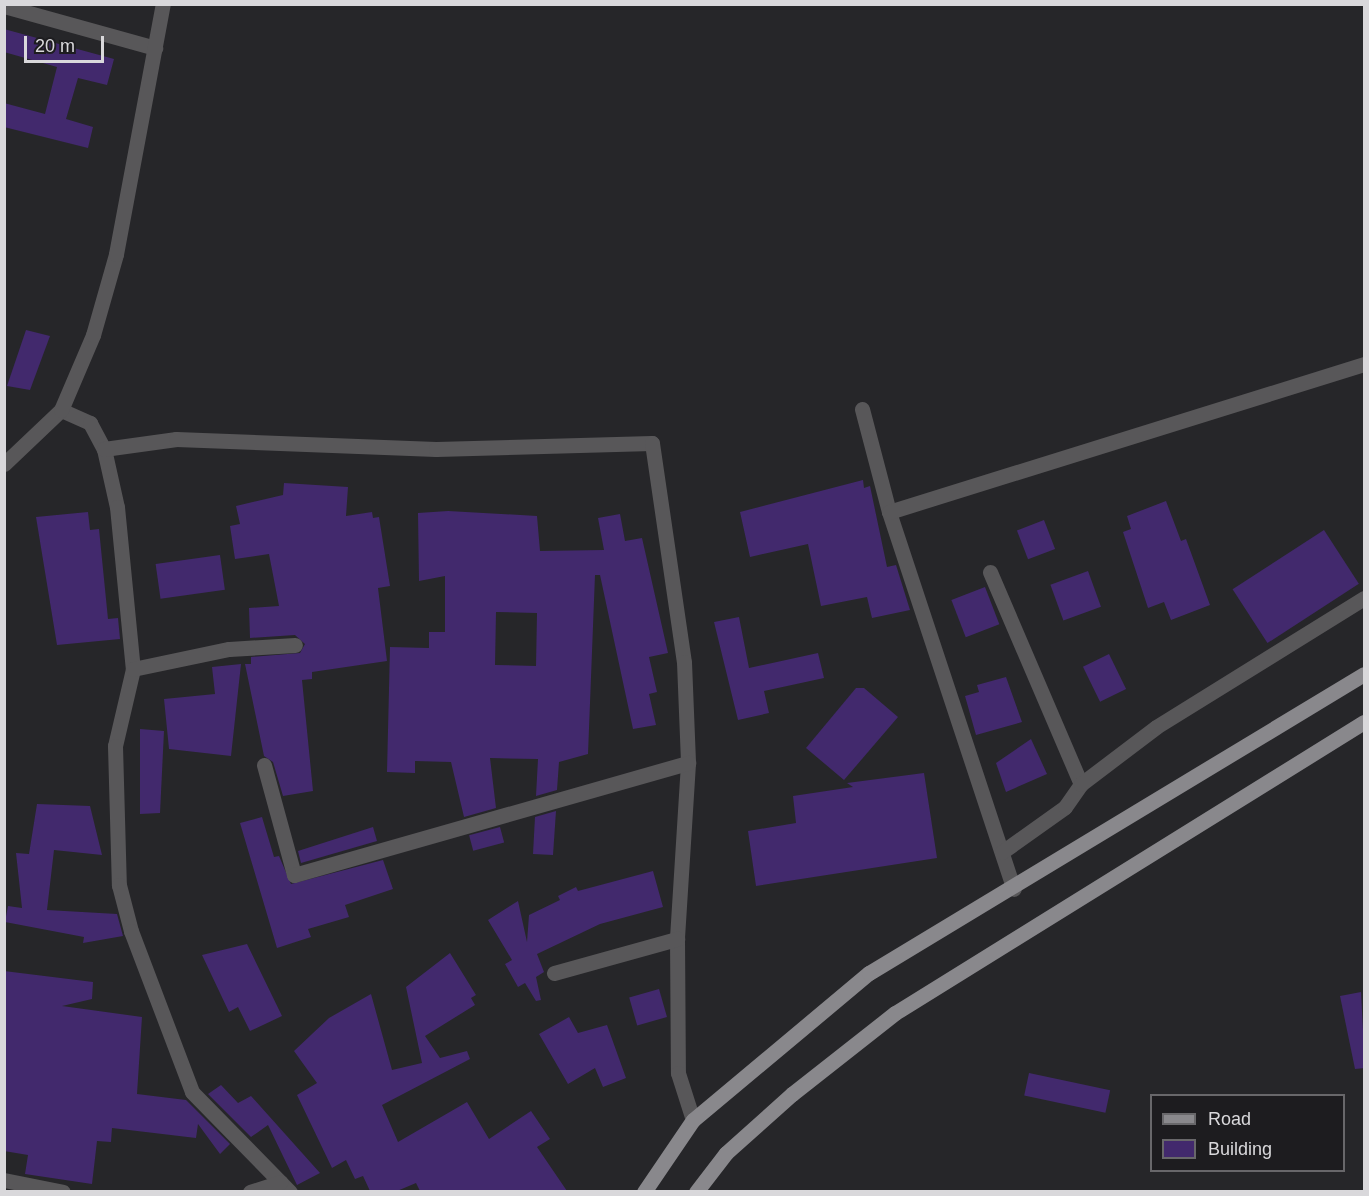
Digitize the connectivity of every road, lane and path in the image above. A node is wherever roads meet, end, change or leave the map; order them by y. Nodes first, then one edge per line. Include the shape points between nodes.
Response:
1 (163, 4) edge
2 (4, 6) edge
3 (155, 48) junction
4 (1365, 364) edge
5 (862, 409) dead end
6 (61, 410) junction
7 (104, 449) junction
8 (4, 464) edge
9 (889, 512) junction
10 (990, 572) dead end
11 (1365, 598) edge
12 (295, 645) dead end
13 (133, 669) junction
14 (1365, 674) edge
15 (1365, 722) edge
16 (688, 763) junction
17 (264, 765) dead end
18 (1081, 784) junction
19 (1002, 852) junction
20 (1014, 889) junction
21 (677, 939) junction
22 (554, 973) dead end
23 (693, 1120) junction
24 (4, 1180) edge
25 (285, 1187) edge
26 (63, 1191) edge
27 (250, 1191) edge
28 (644, 1191) edge
29 (696, 1191) edge

1 - 3 street
2 - 3 street
3 - 6 street via 116,254 93,335
4 - 9 street
5 - 9 street
6 - 7 street via 90,423
6 - 8 street
7 - 13 street via 117,507
7 - 16 street via 176,439 436,449 652,442 684,662
9 - 19 street
10 - 18 street
11 - 18 street via 1166,720
12 - 13 street via 229,649
13 - 25 street via 115,746 119,885 131,931 192,1092
14 - 20 main road
15 - 29 main road via 895,1013 784,1101 726,1153
16 - 17 street via 294,875
16 - 21 street
18 - 19 street via 1065,807
19 - 20 street
20 - 23 main road via 869,973
21 - 22 street
21 - 23 street via 678,1073
23 - 28 main road
24 - 26 street
25 - 27 street

